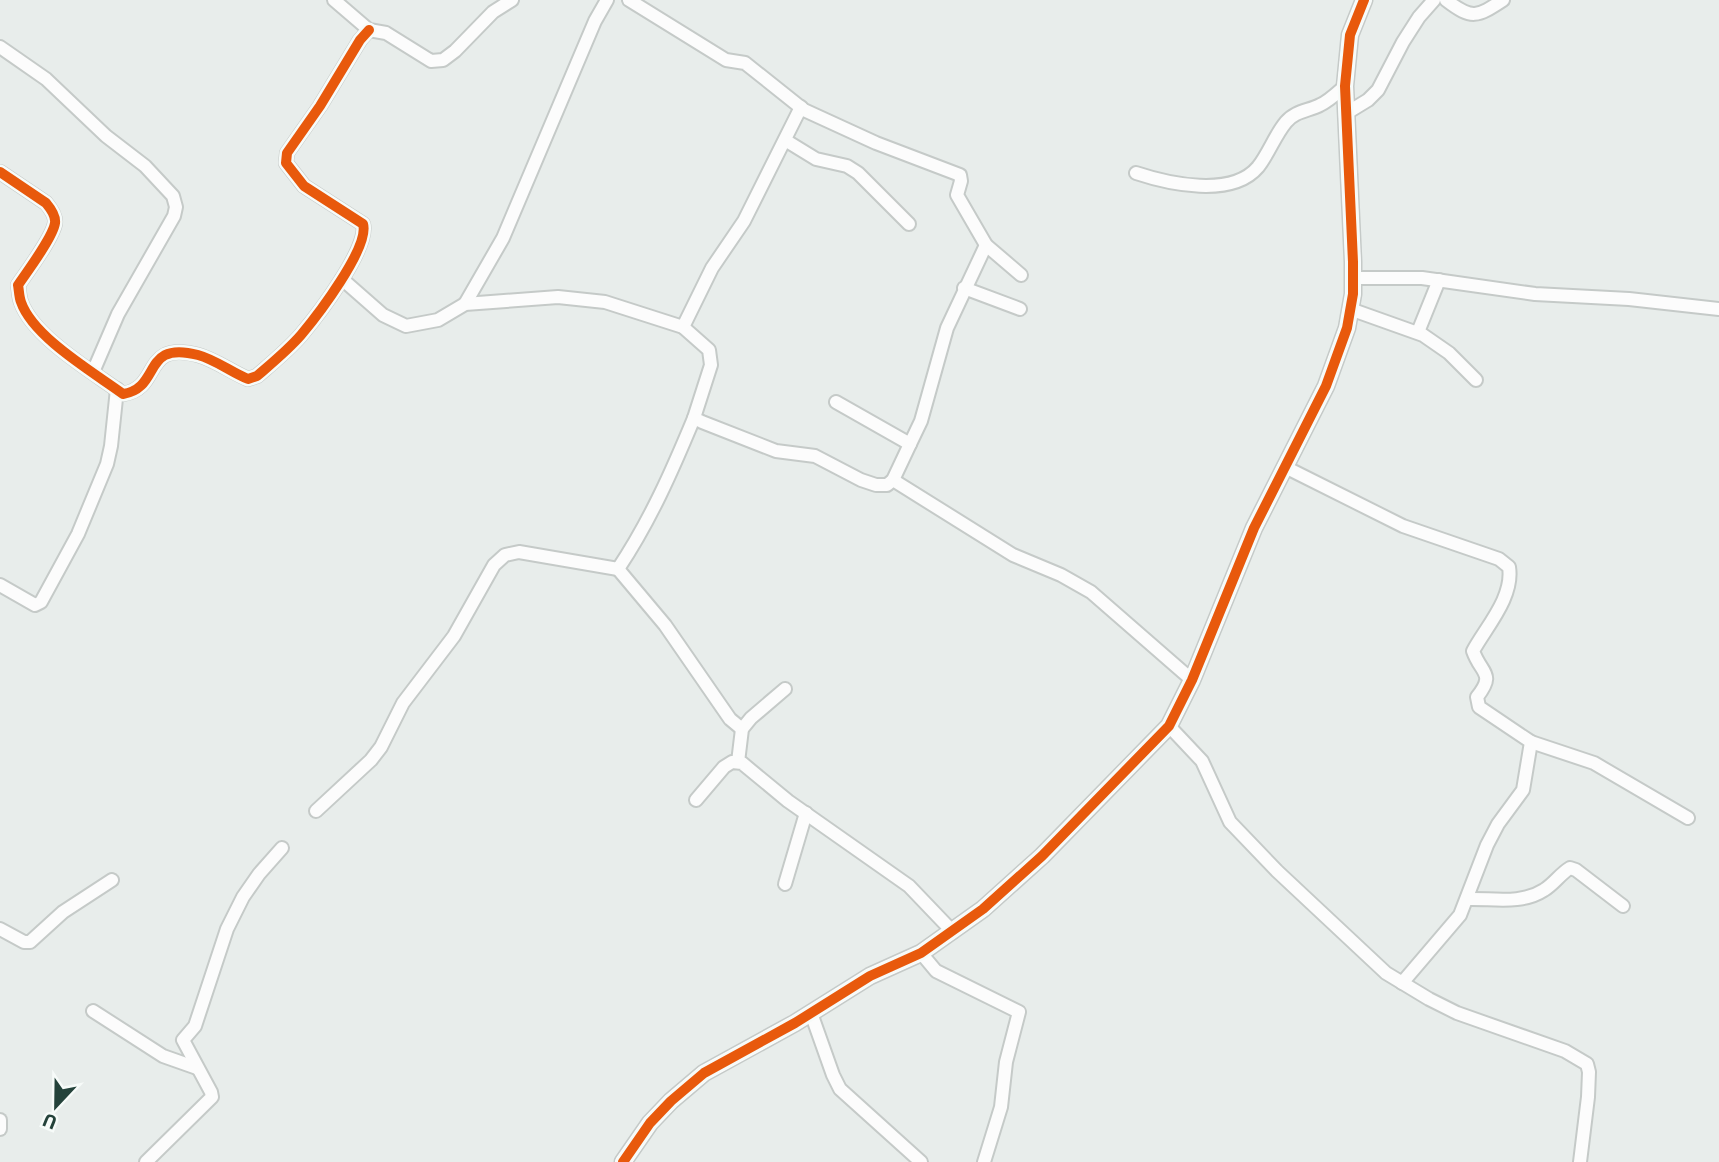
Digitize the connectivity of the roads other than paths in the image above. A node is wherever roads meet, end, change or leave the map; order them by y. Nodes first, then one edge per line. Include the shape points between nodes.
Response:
1 (334, 0) edge
2 (512, 0) edge
3 (607, 0) edge
4 (629, 0) edge
5 (1364, 0) edge
6 (1434, 0) edge
7 (1446, 0) edge
8 (1503, 0) edge
9 (369, 30) junction
10 (0, 47) edge
11 (1345, 86) junction
12 (801, 107) junction
13 (1345, 114) junction
14 (785, 140) junction
15 (0, 172) edge
16 (1136, 173) dead end
17 (909, 224) dead end
18 (986, 245) junction
19 (1021, 275) dead end
20 (1353, 278) junction
21 (342, 279) junction
22 (1439, 280) junction
23 (964, 288) junction
24 (465, 304) junction
25 (1020, 309) dead end
26 (1350, 309) junction
27 (1719, 309) edge
28 (683, 327) junction
29 (1418, 332) junction
30 (93, 372) junction
31 (1476, 380) dead end
32 (117, 389) junction
33 (836, 402) dead end
34 (694, 418) junction
35 (910, 444) junction
36 (1285, 467) junction
37 (893, 480) junction
38 (618, 569) junction
39 (0, 585) edge
40 (1192, 680) junction
41 (785, 689) dead end
42 (1170, 726) junction
43 (742, 729) junction
44 (1531, 742) junction
45 (738, 762) junction
46 (696, 800) dead end
47 (316, 811) dead end
48 (806, 813) junction
49 (1688, 818) dead end
50 (282, 848) dead end
51 (112, 880) dead end
52 (785, 884) dead end
53 (1466, 900) junction
54 (1623, 906) dead end
55 (0, 929) edge
56 (953, 932) junction
57 (922, 953) junction
58 (1402, 983) junction
59 (93, 1011) dead end
60 (811, 1013) junction
61 (198, 1068) junction
62 (0, 1120) edge
63 (0, 1129) edge
64 (146, 1162) edge
65 (623, 1162) edge
66 (921, 1162) edge
67 (984, 1162) edge
68 (1580, 1162) edge

1 - 9 street
2 - 9 street via 443,60 431,61 386,33
3 - 24 street via 503,238
4 - 12 street via 726,60 745,63
5 - 11 street via 1350,35
6 - 13 street via 1403,43 1378,90
7 - 8 street via 1475,15
9 - 21 street via 287,153 286,163 304,186 363,223 366,231
10 - 30 street via 46,79 173,196 174,216 118,314
11 - 13 street
11 - 16 street via 1323,104 1285,122 1257,168 1239,182 1166,183
12 - 14 street
12 - 18 street via 876,143 960,175 957,195
13 - 20 street
14 - 17 street via 816,159 858,173
14 - 28 street
15 - 30 street via 47,203 56,221 18,285 21,303 61,349
18 - 19 street
18 - 23 street
20 - 22 street
20 - 26 street
21 - 24 street via 383,315 406,327 438,320
21 - 32 street via 300,335 257,376 248,379 196,355 167,353 143,386 123,394
22 - 27 street via 1535,294
22 - 29 street
23 - 25 street
23 - 35 street
24 - 28 street via 558,297 605,302
26 - 29 street
26 - 36 street via 1337,360
28 - 34 street via 709,350 711,365
29 - 31 street via 1449,353
30 - 32 street
32 - 39 street via 107,464 78,534 41,602 25,602
33 - 35 street
34 - 37 street via 776,451 816,456 876,485
34 - 38 street via 643,531
35 - 37 street
36 - 40 street via 1254,528
36 - 44 street via 1403,526 1506,563 1510,573 1502,600 1473,651 1487,677 1477,703 1483,712
37 - 40 street via 1013,555 1091,592
38 - 43 street
38 - 47 street via 519,552 505,555 494,565 454,636 403,703 381,747
40 - 42 street
41 - 43 street
42 - 56 street via 1042,856
42 - 58 street via 1202,761 1236,829 1386,973
43 - 45 street
44 - 49 street via 1594,763
44 - 53 street via 1523,790 1487,845
45 - 46 street via 724,767
45 - 48 street
48 - 52 street
48 - 56 street via 909,886
50 - 61 street via 243,897 227,929 195,1026 183,1040
51 - 55 street via 63,912 30,942
53 - 54 street via 1521,899 1542,892 1570,868
53 - 58 street via 1451,927
56 - 57 street
57 - 60 street via 870,976
57 - 67 street via 936,971 1019,1012 1001,1107
58 - 68 street via 1457,1013 1565,1051 1587,1064
59 - 61 street via 163,1056
60 - 65 street via 705,1073 650,1123
60 - 66 street via 840,1089
61 - 64 street via 212,1097
62 - 63 street

